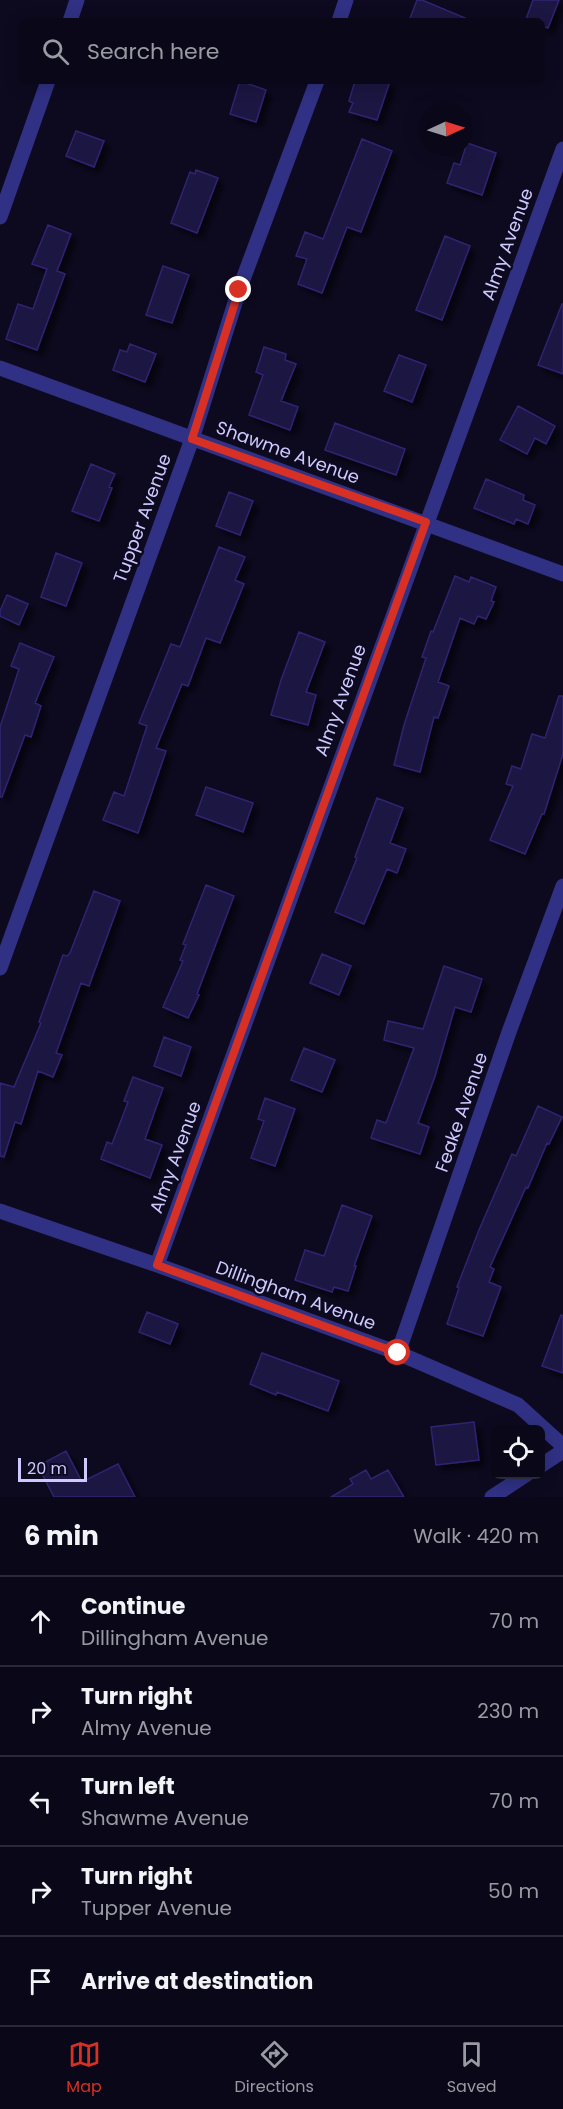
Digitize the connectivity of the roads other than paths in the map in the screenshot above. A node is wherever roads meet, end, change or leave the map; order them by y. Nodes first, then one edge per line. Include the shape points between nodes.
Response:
1 (77, 0) edge
2 (346, 0) edge
3 (71, 18) edge
4 (340, 18) edge
5 (47, 84) edge
6 (315, 84) edge
7 (563, 149) edge
8 (0, 217) edge
9 (0, 368) edge
10 (192, 439) junction
11 (426, 522) junction
12 (563, 574) edge
13 (563, 886) edge
14 (0, 968) edge
15 (0, 1211) edge
16 (157, 1265) junction
17 (398, 1353) junction
18 (563, 1446) edge
19 (563, 1451) edge
20 (545, 1463) edge
21 (519, 1479) edge
22 (492, 1497) edge

1 - 3 street
2 - 4 street
5 - 8 street
6 - 10 street, Tupper Avenue via 239,290
7 - 11 street, Almy Avenue
9 - 10 street, Shawme Avenue
10 - 11 street, Shawme Avenue
10 - 14 street, Tupper Avenue
11 - 12 street, Shawme Avenue
11 - 16 street, Almy Avenue
13 - 17 street, Feake Avenue
15 - 16 street, Dillingham Avenue
16 - 17 street, Dillingham Avenue
17 - 18 street, Dillingham Avenue via 518,1405
19 - 20 street
21 - 22 street

